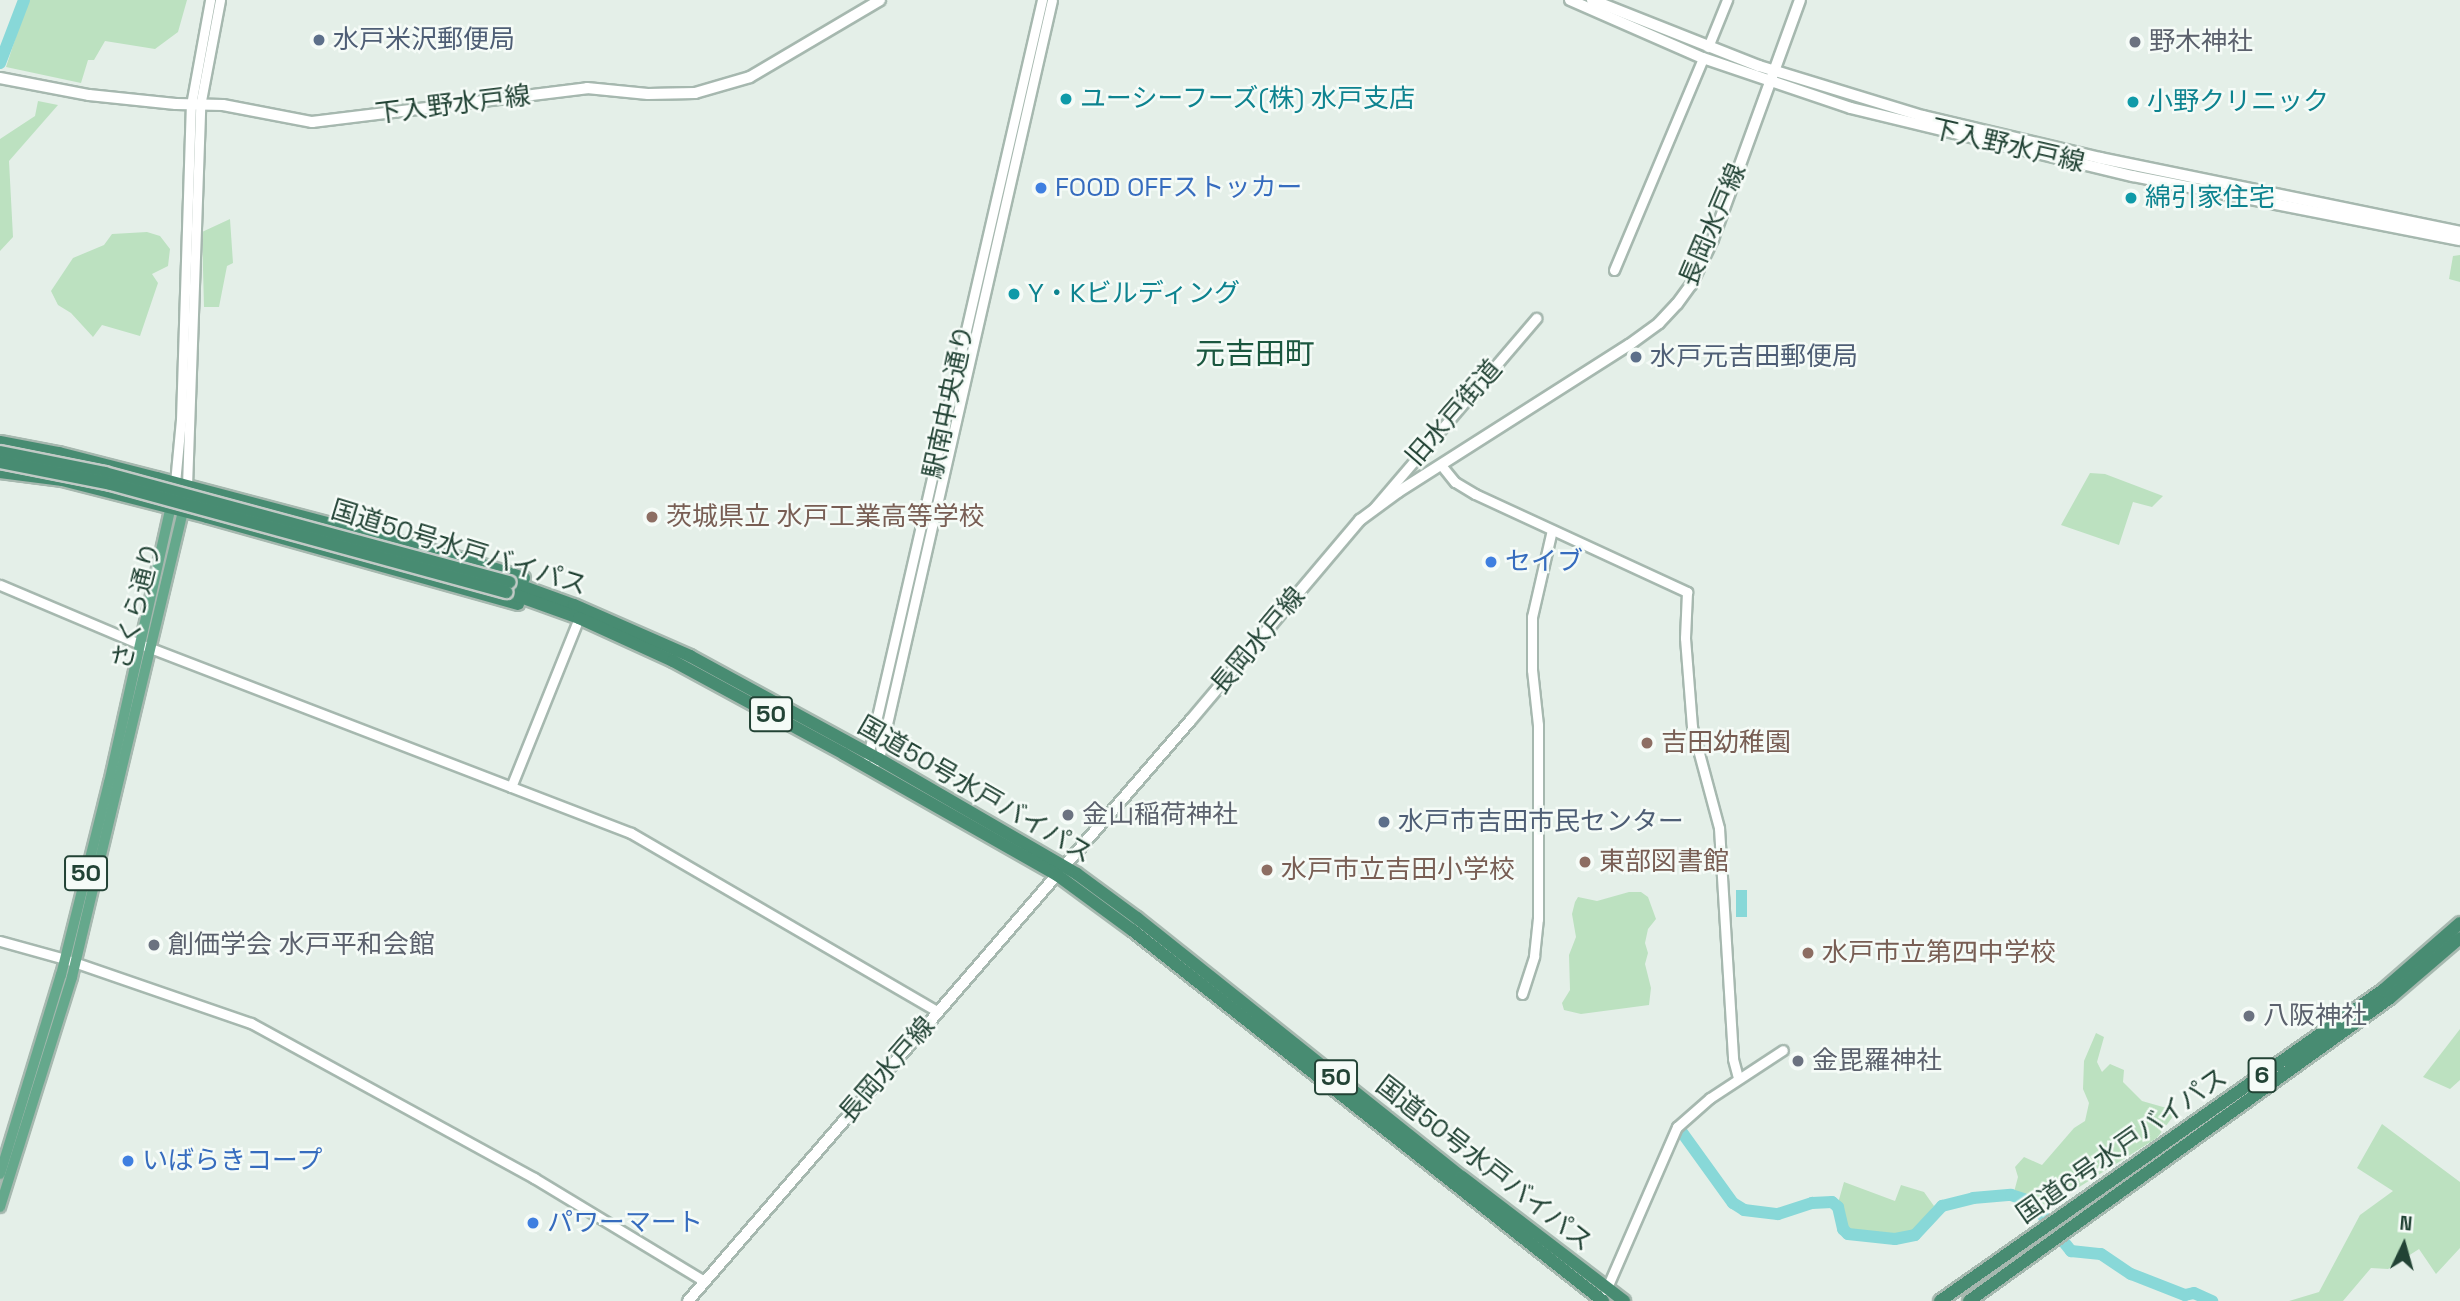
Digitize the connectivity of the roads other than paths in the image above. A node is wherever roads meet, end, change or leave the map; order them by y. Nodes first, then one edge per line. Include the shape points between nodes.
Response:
1 (210, 0) edge
2 (220, 0) edge
3 (880, 0) edge
4 (1042, 0) edge
5 (1052, 0) edge
6 (1570, 0) edge
7 (1592, 0) edge
8 (1727, 0) edge
9 (1800, 0) edge
10 (1708, 47) junction
11 (1703, 58) junction
12 (1774, 71) junction
13 (2, 78) edge
14 (1770, 82) junction
15 (195, 105) junction
16 (2460, 232) edge
17 (2460, 240) edge
18 (1614, 270) dead end
19 (1536, 317) dead end
20 (0, 442) edge
21 (0, 452) edge
22 (0, 462) edge
23 (1441, 465) junction
24 (0, 472) edge
25 (181, 485) junction
26 (1373, 509) junction
27 (177, 510) junction
28 (1552, 530) junction
29 (0, 585) edge
30 (509, 587) junction
31 (576, 625) junction
32 (145, 646) junction
33 (673, 655) junction
34 (872, 760) junction
35 (512, 788) junction
36 (1060, 871) junction
37 (2460, 923) edge
38 (2460, 938) edge
39 (0, 941) edge
40 (70, 960) junction
41 (1522, 993) dead end
42 (938, 1012) junction
43 (1783, 1050) dead end
44 (1738, 1078) junction
45 (0, 1174) edge
46 (0, 1208) edge
47 (704, 1281) junction
48 (1603, 1298) edge
49 (688, 1301) edge
50 (1624, 1301) edge
51 (1940, 1301) edge
52 (1969, 1301) edge

1 - 15 street, さくら通り
2 - 15 street, さくら通り
3 - 15 main road, 下入野水戸線 via 750,77 695,93 587,88 312,122 238,107
4 - 34 street, 駅南中央通り
5 - 34 street, 駅南中央通り
6 - 11 main road, 下入野水戸線
7 - 10 main road, 下入野水戸線
8 - 10 street
9 - 12 main road, 長岡水戸線
10 - 12 main road, 下入野水戸線
11 - 14 main road, 下入野水戸線
11 - 18 street
12 - 14 main road, 長岡水戸線
12 - 16 main road, 下入野水戸線 via 1923,116 2091,156
13 - 15 main road, 下入野水戸線 via 89,95
14 - 17 main road, 下入野水戸線 via 1919,126 2133,176
14 - 23 main road, 長岡水戸線 via 1713,239 1677,304 1640,338
15 - 25 street, さくら通り
19 - 26 street, 旧水戸街道
20 - 25 highway
21 - 30 highway, 国道50号水戸バイパス / 50, bridge via 118,476
22 - 30 highway, 国道50号水戸バイパス / 50, bridge via 111,484
23 - 26 main road, 長岡水戸線
23 - 28 street via 1464,488
24 - 27 highway via 62,480
25 - 27 main road, さくら通り / 50
25 - 33 highway via 506,572 614,614
26 - 36 main road, 長岡水戸線
27 - 31 highway via 443,582
27 - 32 main road, さくら通り / 50
28 - 41 street via 1532,617 1538,725 1538,919 1534,956
28 - 44 street via 1687,592 1685,638 1692,727 1719,828 1733,1059
29 - 32 street
30 - 33 highway, 国道50号水戸バイパス / 50 via 574,605
31 - 33 highway
31 - 35 street
32 - 35 street
32 - 40 main road, さくら通り / 50
33 - 34 highway, 国道50号水戸バイパス / 50
34 - 36 highway, 国道50号水戸バイパス / 50
35 - 42 street via 640,837
36 - 42 main road, 長岡水戸線
36 - 48 highway, 国道50号水戸バイパス / 50
37 - 51 highway, 国道6号水戸バイパス / 6 via 2383,990
38 - 52 highway, 国道6号水戸バイパス / 6 via 2390,998
39 - 40 street
40 - 45 main road, さくら通り / 50
40 - 46 main road, さくら通り / 50 via 34,1104
40 - 47 street via 251,1023 534,1178
42 - 47 main road, 長岡水戸線
43 - 44 street
44 - 48 street via 1689,1115 1672,1135
47 - 49 main road, 長岡水戸線
48 - 50 highway, 国道50号水戸バイパス / 50

